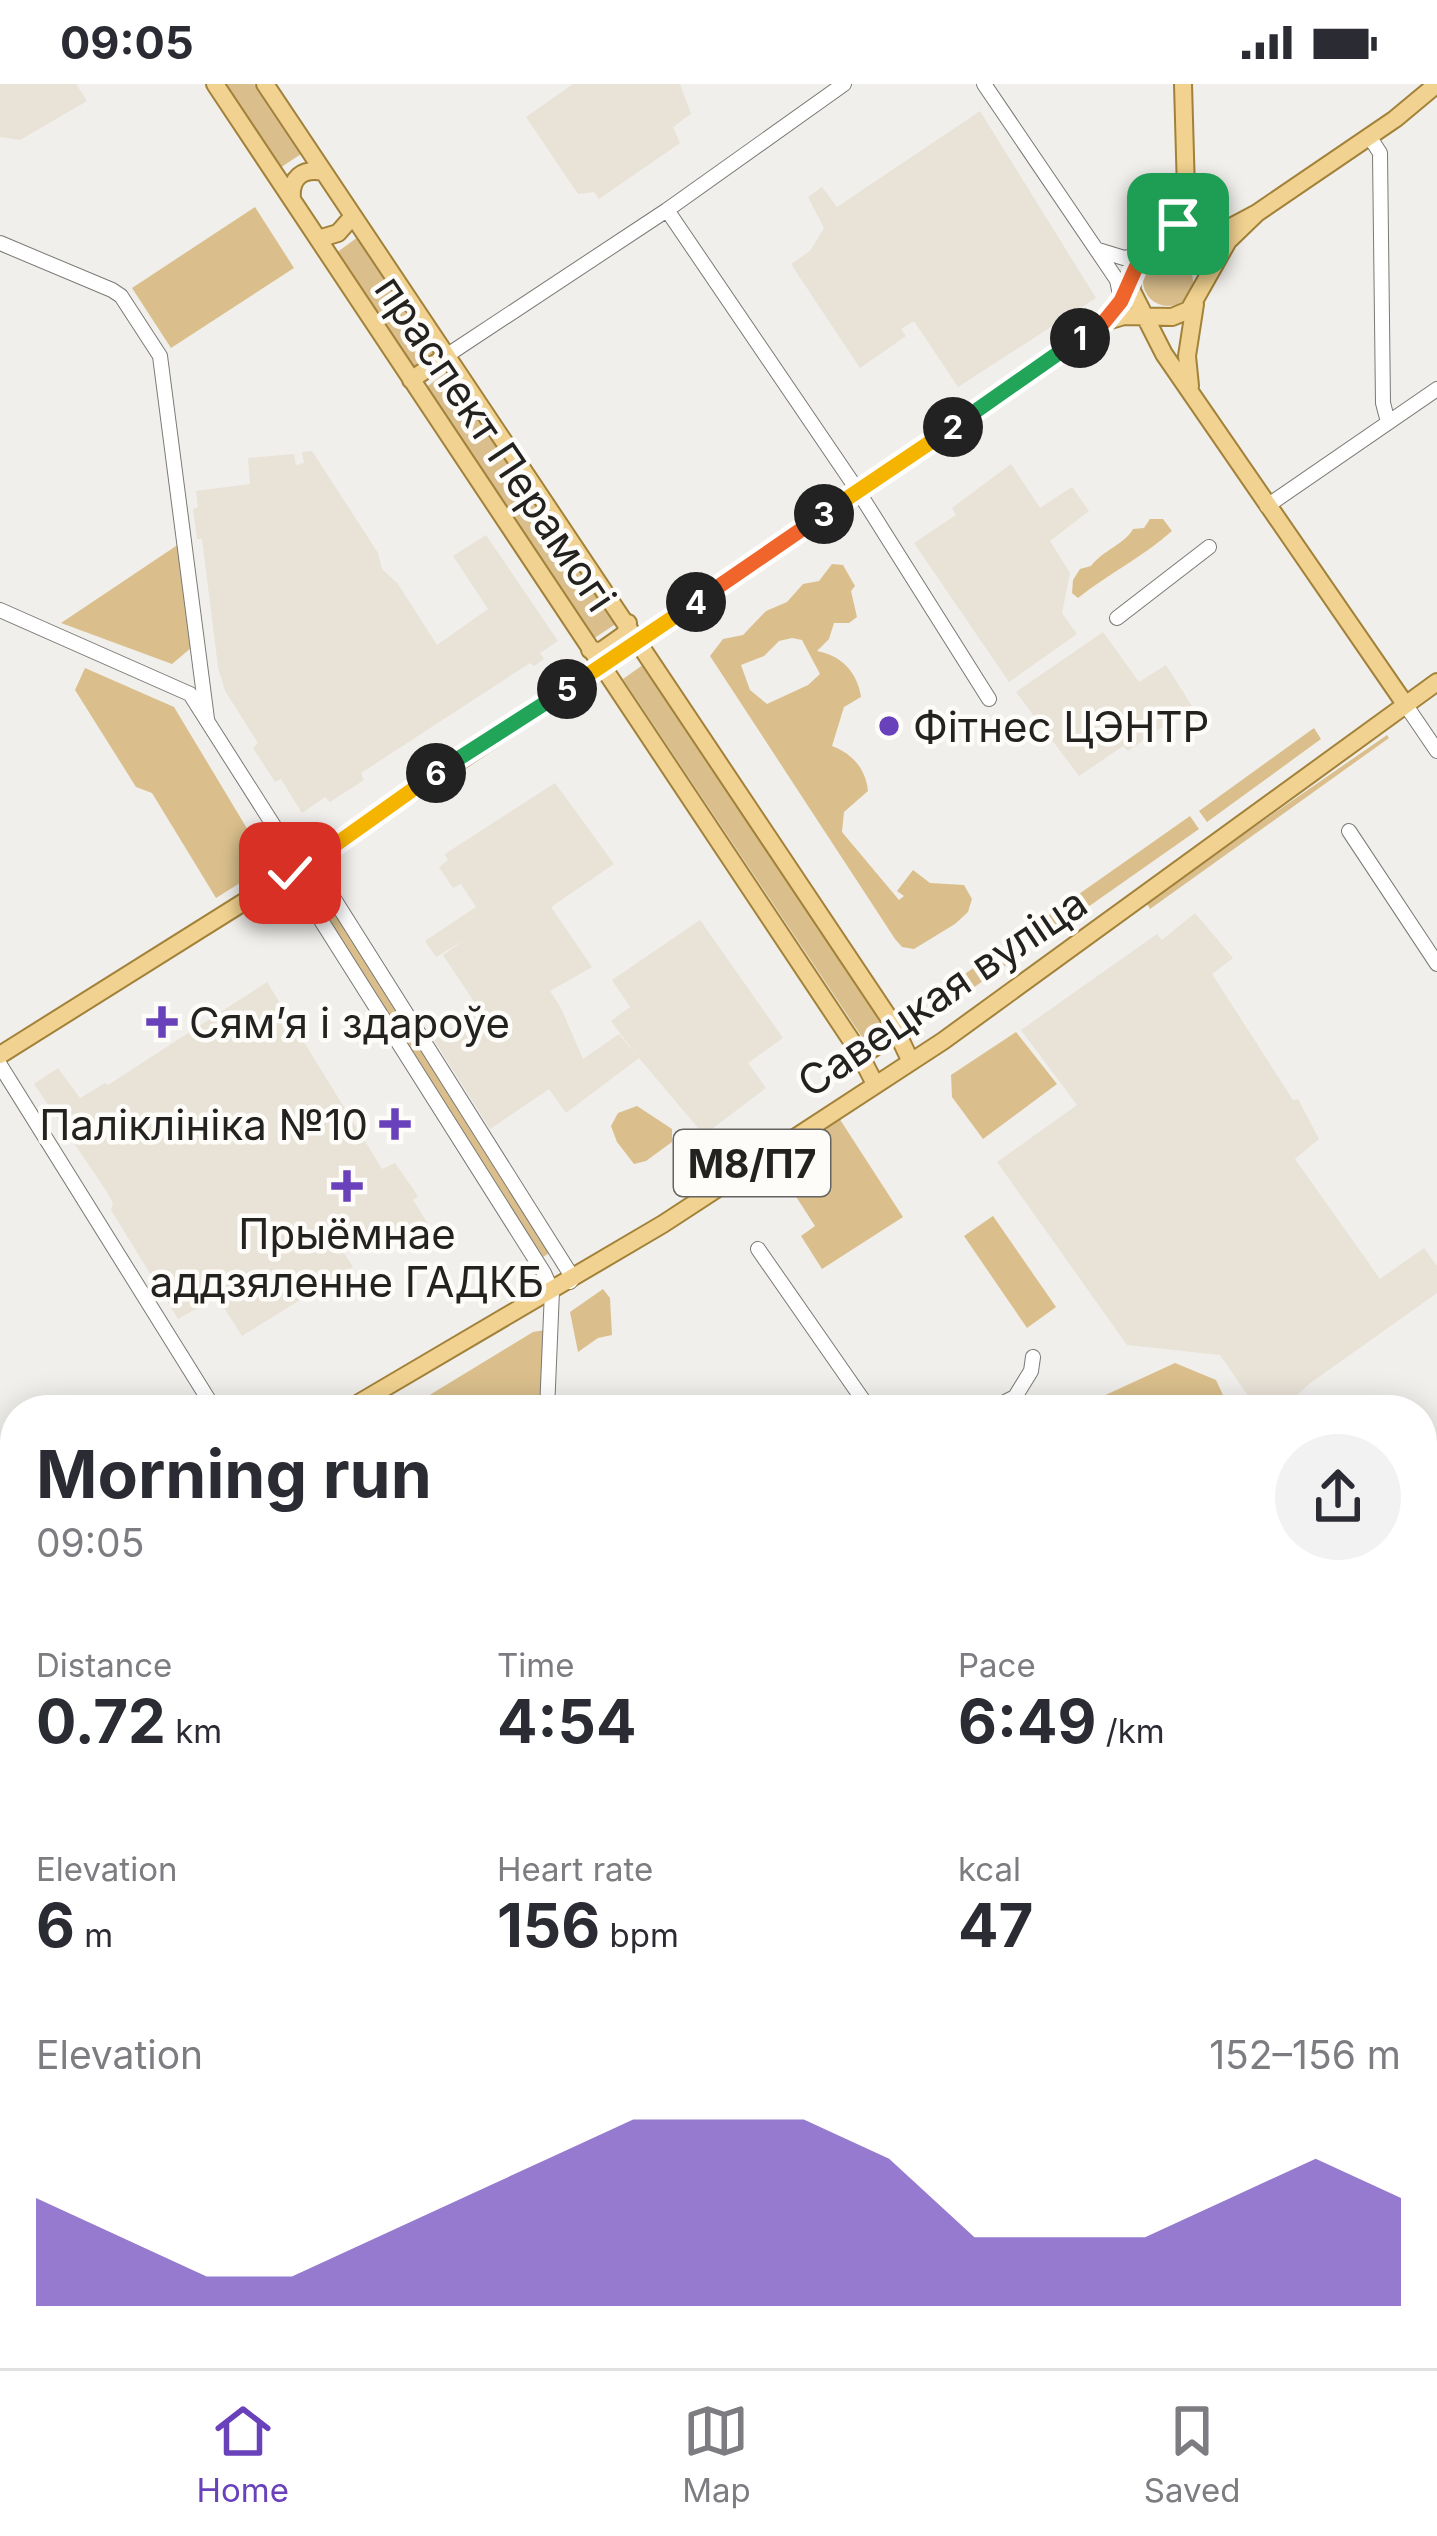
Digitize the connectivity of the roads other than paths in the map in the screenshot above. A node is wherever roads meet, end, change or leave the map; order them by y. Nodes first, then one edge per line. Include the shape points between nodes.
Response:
1 (215, 84) edge
2 (265, 84) edge
3 (844, 84) edge
4 (984, 84) edge
5 (1183, 84) edge
6 (1437, 84) edge
7 (1428, 92) edge
8 (1369, 136) junction
9 (323, 172) junction
10 (1186, 190) junction
11 (292, 200) junction
12 (667, 209) junction
13 (1257, 213) junction
14 (352, 216) junction
15 (1193, 237) junction
16 (318, 239) junction
17 (0, 243) edge
18 (1162, 245) junction
19 (1098, 250) junction
20 (1142, 254) junction
21 (1196, 258) junction
22 (1124, 279) junction
23 (1203, 284) junction
24 (1196, 304) junction
25 (1129, 312) junction
26 (1155, 341) junction
27 (446, 356) junction
28 (411, 380) junction
29 (1437, 389) edge
30 (1191, 393) junction
31 (1388, 422) junction
32 (858, 491) junction
33 (1267, 506) junction
34 (1209, 547) dead end
35 (0, 610) edge
36 (1117, 618) dead end
37 (628, 623) junction
38 (639, 641) junction
39 (590, 650) junction
40 (650, 658) junction
41 (606, 675) junction
42 (201, 678) junction
43 (1437, 682) edge
44 (190, 694) junction
45 (989, 699) dead end
46 (1406, 704) junction
47 (207, 719) junction
48 (1437, 751) edge
49 (1348, 831) dead end
50 (300, 866) junction
51 (1437, 964) edge
52 (892, 1024) junction
53 (419, 1035) junction
54 (401, 1047) junction
55 (859, 1052) junction
56 (0, 1055) edge
57 (911, 1061) junction
58 (0, 1065) edge
59 (875, 1084) junction
60 (758, 1249) dead end
61 (557, 1252) junction
62 (539, 1264) junction
63 (573, 1278) junction
64 (552, 1291) junction
65 (551, 1317) junction
66 (1033, 1357) dead end
67 (206, 1395) edge
68 (373, 1395) edge
69 (548, 1395) edge
70 (860, 1395) edge
71 (1014, 1395) edge

1 - 11 main road, праспект Перамогі
2 - 9 main road, праспект Перамогі
3 - 12 street
4 - 19 street
5 - 10 main road
6 - 7 main road
7 - 8 main road
8 - 13 main road
8 - 31 street via 1380,153
9 - 11 main road via 299,174
9 - 14 main road, праспект Перамогі
10 - 13 main road via 1210,223
10 - 15 main road
10 - 18 main road via 1178,224
11 - 16 main road, праспект Перамогі
12 - 27 street
12 - 32 street
13 - 15 main road
13 - 23 main road via 1228,241
14 - 16 main road via 338,233
14 - 27 main road, праспект Перамогі
15 - 18 main road
15 - 21 main road
16 - 28 main road, праспект Перамогі
17 - 42 street via 121,296 160,356
18 - 20 main road
18 - 21 main road
19 - 20 street
19 - 22 street
20 - 22 main road
21 - 23 main road
22 - 25 main road
23 - 24 main road
24 - 25 main road via 1172,317
24 - 30 main road via 1187,356
25 - 26 main road
25 - 26 main road
25 - 32 main road
26 - 30 main road
27 - 28 main road
27 - 37 main road, праспект Перамогі
28 - 39 main road, праспект Перамогі
29 - 31 street
30 - 33 main road
31 - 33 street
32 - 38 main road
32 - 45 street
33 - 46 main road
34 - 36 street
35 - 44 street
37 - 38 main road, праспект Перамогі
37 - 39 main road via 625,634
38 - 40 main road, праспект Перамогі
38 - 41 main road
39 - 41 main road, праспект Перамогі
40 - 41 main road via 632,657
40 - 52 main road, праспект Перамогі
41 - 50 main road
41 - 55 main road, праспект Перамогі
42 - 44 street
42 - 47 street
43 - 46 main road, Савецкая вуліца / М8/П7
44 - 47 street
46 - 48 street
46 - 57 main road, Савецкая вуліца / М8/П7
47 - 50 street
49 - 51 street
50 - 53 street
50 - 54 street
50 - 56 main road
52 - 55 main road via 889,1038
52 - 57 main road, праспект Перамогі
53 - 54 street
53 - 61 street
54 - 62 street
55 - 59 main road, праспект Перамогі
57 - 59 main road, Савецкая вуліца / М8/П7
58 - 67 street
59 - 63 main road, Савецкая вуліца / М8/П7
60 - 70 street
61 - 62 street
61 - 63 street
62 - 64 street
63 - 64 main road, Савецкая вуліца / М8/П7
63 - 65 street
64 - 65 street
64 - 68 main road, Савецкая вуліца / М8/П7
65 - 69 street
66 - 71 street

